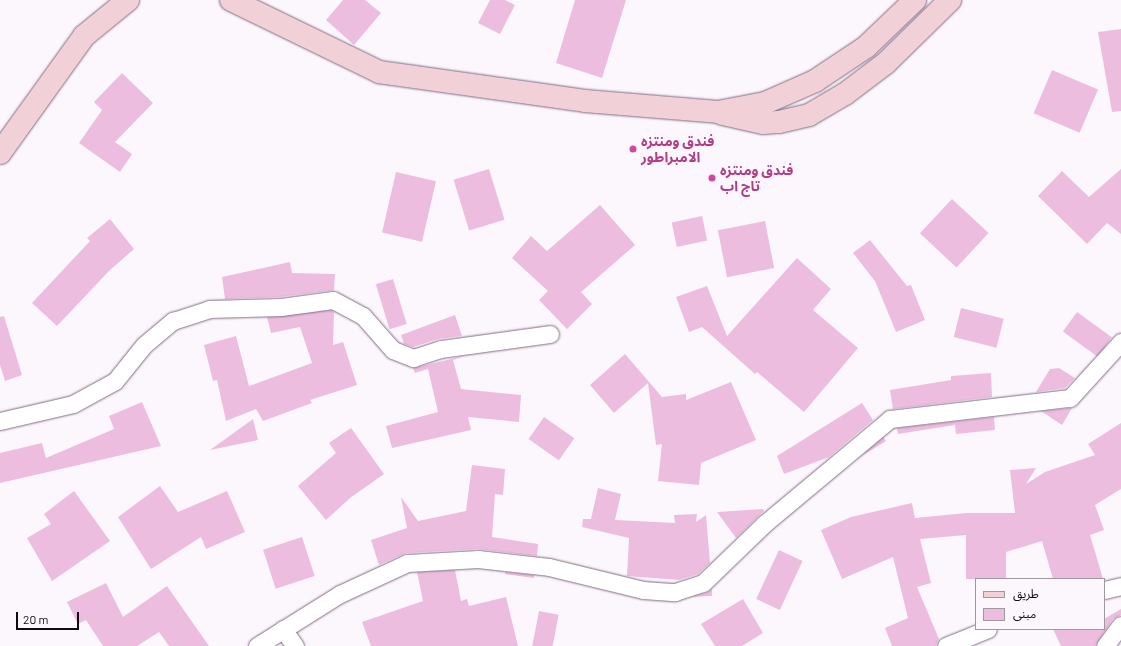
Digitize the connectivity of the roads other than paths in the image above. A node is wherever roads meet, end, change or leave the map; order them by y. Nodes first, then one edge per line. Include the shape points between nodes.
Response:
1 (128, 0) edge
2 (231, 0) edge
3 (915, 0) edge
4 (950, 0) edge
5 (718, 112) junction
6 (0, 153) edge
7 (550, 334) dead end
8 (1121, 342) edge
9 (0, 421) edge
10 (1121, 586) edge
11 (1105, 590) edge
12 (1121, 625) edge
13 (283, 629) junction
14 (986, 630) edge
15 (257, 646) edge
16 (295, 646) edge
17 (946, 646) edge
18 (1105, 646) edge

1 - 6 main road via 84,36
2 - 5 main road via 379,72 585,101
3 - 5 main road via 866,47 815,81 765,103
4 - 5 main road via 886,63 845,94 809,114 779,122 763,123 732,118
7 - 9 street via 440,349 413,358 393,350 363,316 332,300 280,307 209,309 173,321 144,345 115,381 73,404
8 - 13 street via 1070,398 890,419 764,524 703,583 675,592 643,590 548,567 478,559 407,563 340,594
10 - 11 street
12 - 18 street
13 - 15 street
13 - 16 street
14 - 17 street

